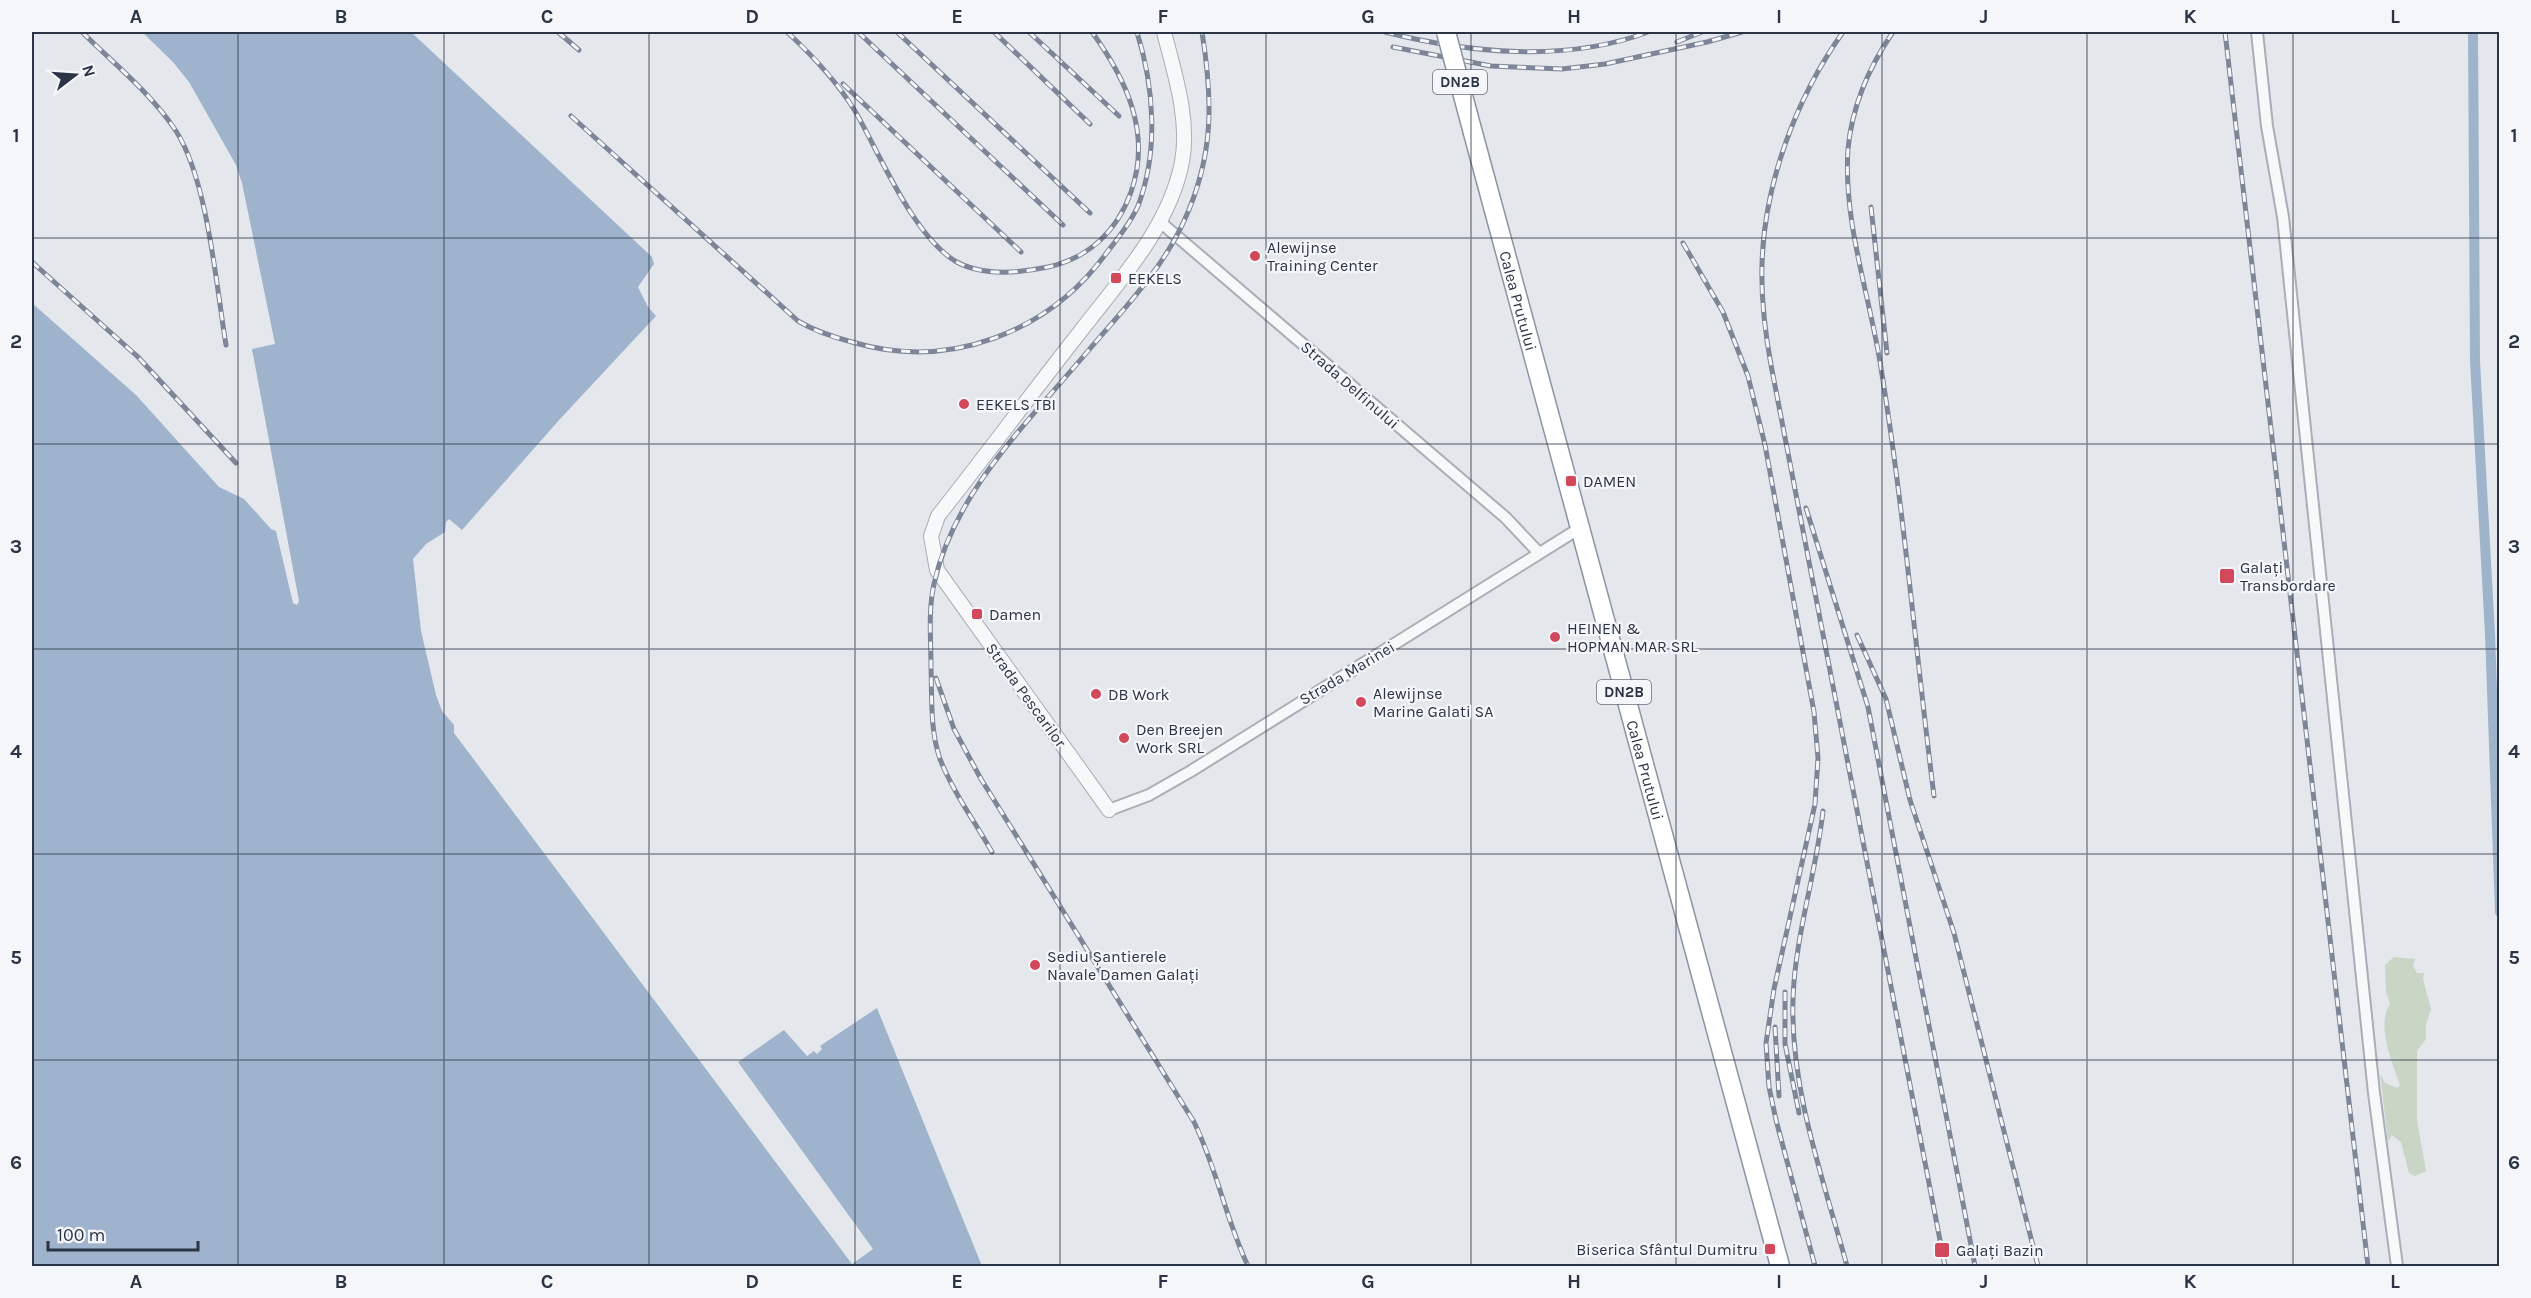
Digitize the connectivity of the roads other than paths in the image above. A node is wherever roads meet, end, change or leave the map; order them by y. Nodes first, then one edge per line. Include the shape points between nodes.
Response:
1 (1164, 32) edge
2 (1446, 32) edge
3 (2257, 32) edge
4 (1159, 221) junction
5 (1580, 528) junction
6 (1538, 552) junction
7 (1109, 810) joint
8 (1780, 1266) edge
9 (2397, 1266) edge

1 - 4 street via 1180,103 1184,144 1177,179
2 - 5 highway, Calea Prutului / DN2B, bridge
3 - 9 street via 2267,126 2283,217 2374,1093
4 - 6 street, Strada Delfinului via 1506,518
4 - 7 street, Strada Pescarilor via 1118,283 938,516 931,546 938,570 954,595
5 - 6 street, Strada Marinei
5 - 8 highway, Calea Prutului / DN2B
6 - 7 street, Strada Marinei via 1191,771 1149,795

